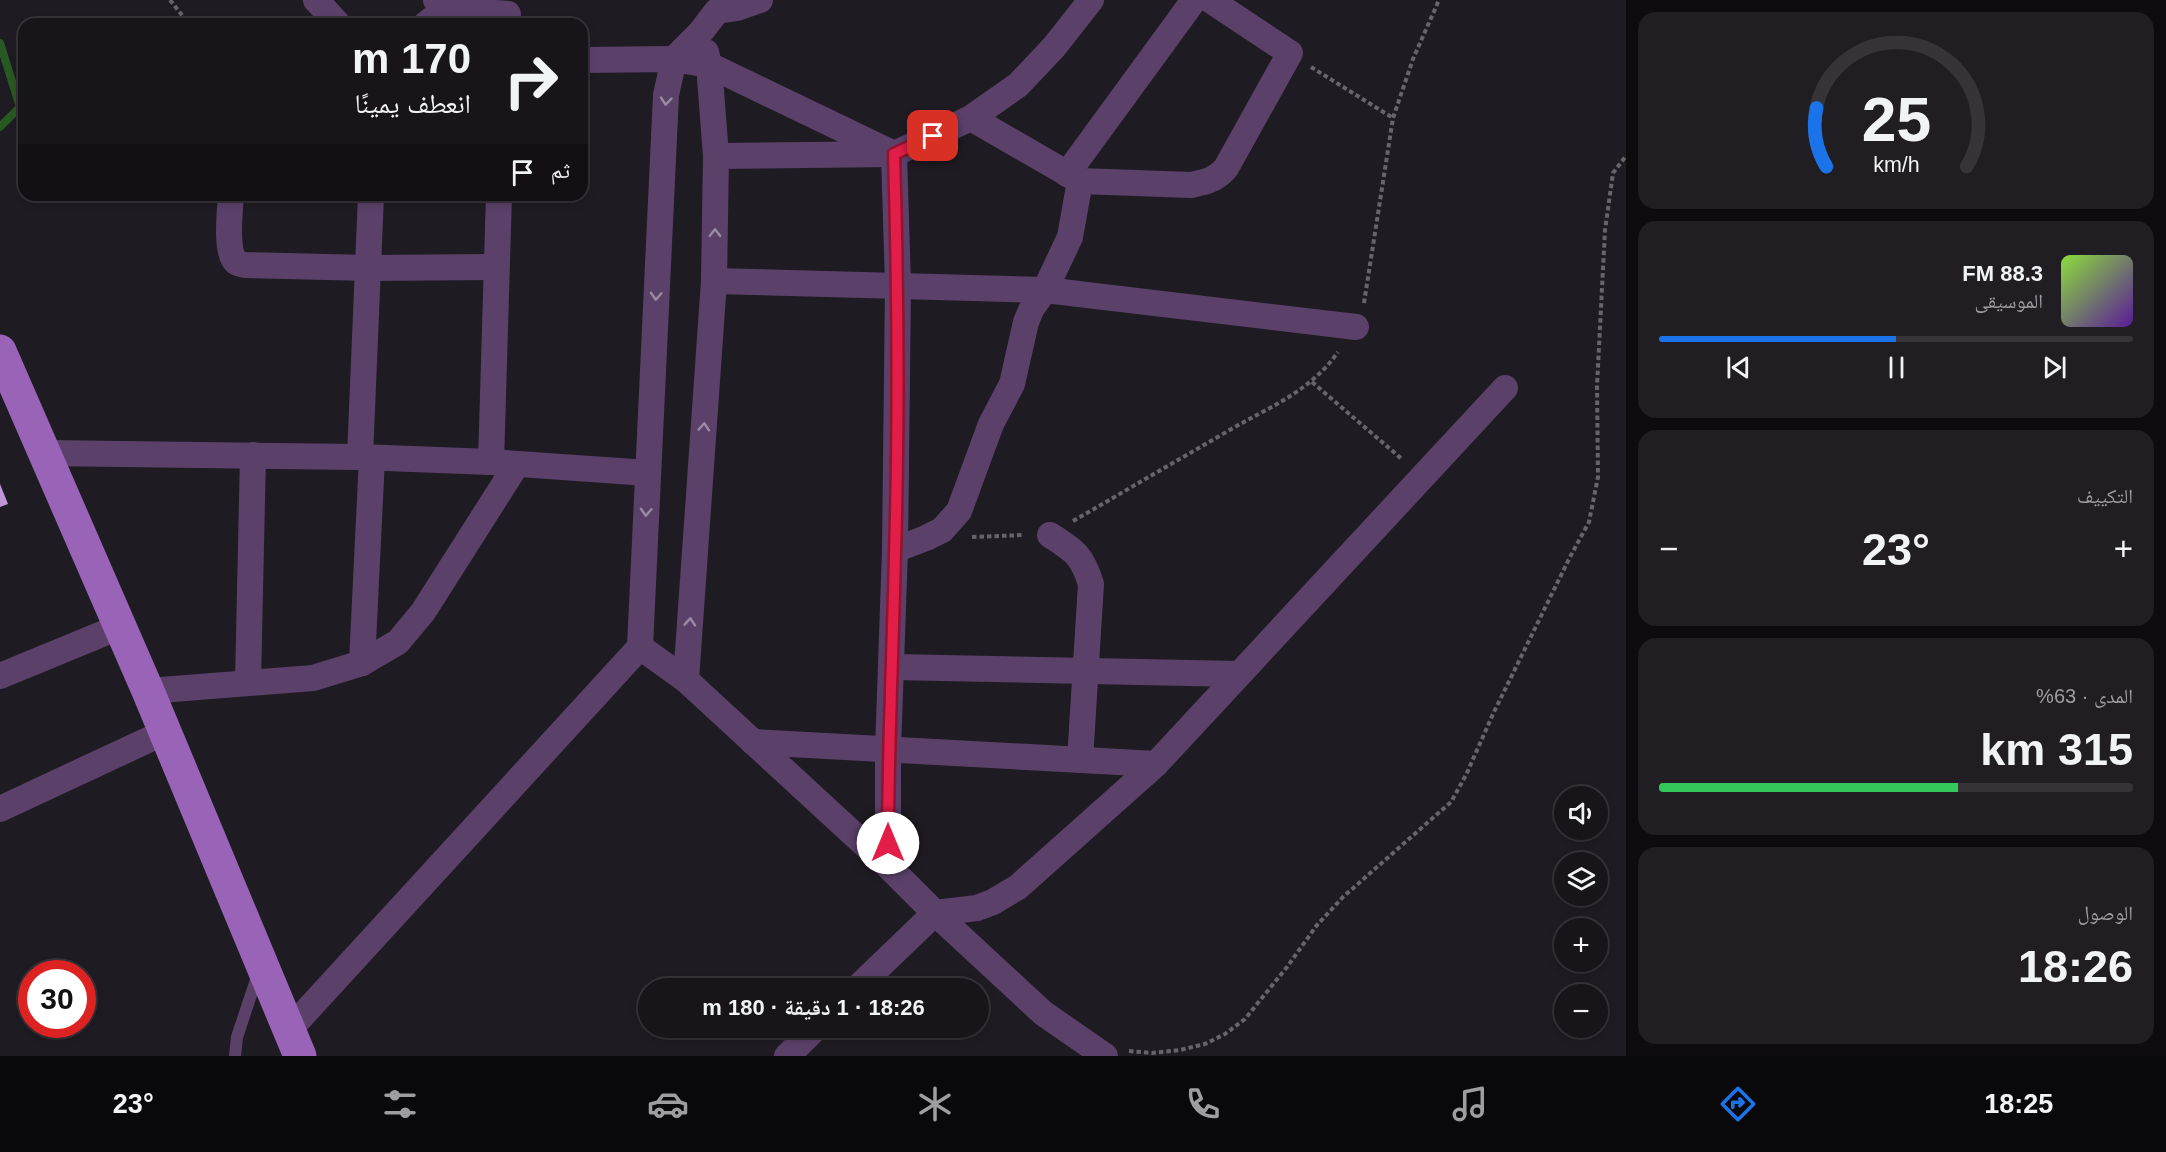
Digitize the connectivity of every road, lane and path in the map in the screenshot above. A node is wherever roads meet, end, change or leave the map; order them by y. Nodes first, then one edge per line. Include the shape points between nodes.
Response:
1 (170, 0) edge
2 (316, 0) edge
3 (760, 0) edge
4 (1091, 0) edge
5 (1194, 0) edge
6 (1210, 0) edge
7 (712, 6) edge
8 (436, 11) edge
9 (509, 13) edge
10 (184, 18) edge
11 (332, 18) edge
12 (700, 33) junction
13 (1290, 53) junction
14 (674, 59) junction
15 (588, 60) edge
16 (709, 65) junction
17 (971, 118) junction
18 (1393, 118) dead end
19 (894, 154) junction
20 (716, 156) junction
21 (1626, 156) edge
22 (1073, 178) junction
23 (231, 201) edge
24 (370, 201) edge
25 (499, 201) edge
26 (496, 267) junction
27 (368, 268) junction
28 (714, 281) junction
29 (898, 285) junction
30 (1046, 290) junction
31 (1356, 327) dead end
32 (0, 351) edge
33 (1312, 382) dead end
34 (1505, 388) dead end
35 (46, 453) junction
36 (253, 455) junction
37 (366, 457) junction
38 (491, 462) junction
39 (517, 464) junction
40 (648, 473) junction
41 (1422, 477) junction
42 (1050, 535) dead end
43 (895, 550) junction
44 (119, 627) junction
45 (640, 647) junction
46 (362, 663) junction
47 (892, 667) junction
48 (1085, 671) junction
49 (1239, 674) junction
50 (0, 676) edge
51 (686, 680) junction
52 (248, 682) junction
53 (148, 691) junction
54 (165, 732) junction
55 (753, 742) junction
56 (888, 750) junction
57 (1080, 760) junction
58 (1156, 764) junction
59 (0, 809) edge
60 (888, 866) junction
61 (935, 913) junction
62 (262, 964) junction
63 (867, 978) edge
64 (806, 1038) edge
65 (295, 1043) edge
66 (1100, 1052) edge
67 (235, 1056) edge
68 (787, 1056) edge

1 - 10 path
2 - 11 street
3 - 7 street via 737,8
4 - 17 street via 1018,85
5 - 22 street
6 - 13 street
7 - 12 street
8 - 9 street
12 - 14 street
12 - 16 street
13 - 18 path
13 - 22 street via 1219,176 1191,185
14 - 15 street
14 - 16 street
14 -> 40 street via 666,95
16 - 19 street
16 - 20 street
17 - 19 street
17 - 22 street
19 - 20 street
19 - 29 street
28 -> 20 street
21 - 66 path via 1613,173 1605,230 1597,386 1598,477 1589,522 1451,802 1343,897 1245,1019 1226,1034 1180,1050
22 - 30 street via 1070,237
23 - 27 street via 229,246 236,262
24 - 27 street
25 - 26 street
26 - 27 street
26 - 38 street
27 - 37 street
28 - 29 street
51 -> 28 street
29 - 30 street
29 - 43 street
30 - 31 street
30 - 43 street via 1026,322 1012,384 991,424 959,511 942,530
32 - 35 main road
33 - 41 path
34 - 41 street
35 - 36 street
35 - 44 main road
36 - 37 street
36 - 52 street
37 - 38 street
37 - 46 street
38 - 39 street
39 - 40 street
39 - 46 street via 423,612 398,642
40 -> 45 street
41 - 49 street
42 - 48 street via 1078,556 1091,584
43 - 47 street
44 - 50 street
44 - 53 main road
45 - 51 street
45 - 65 street
46 - 52 street via 313,678
47 - 48 street
47 - 56 street
48 - 49 street
48 - 57 street
49 - 58 street
51 - 55 street
52 - 53 street
53 - 54 main road
54 - 59 street
54 - 62 main road
55 - 56 street
55 - 60 street
56 - 57 street
56 - 60 street
57 - 58 street
58 - 61 street via 1018,887 977,908
60 - 61 street
61 - 63 street
61 - 66 street via 1036,1007
62 - 65 main road
62 - 67 lane via 237,1037
64 - 68 street

